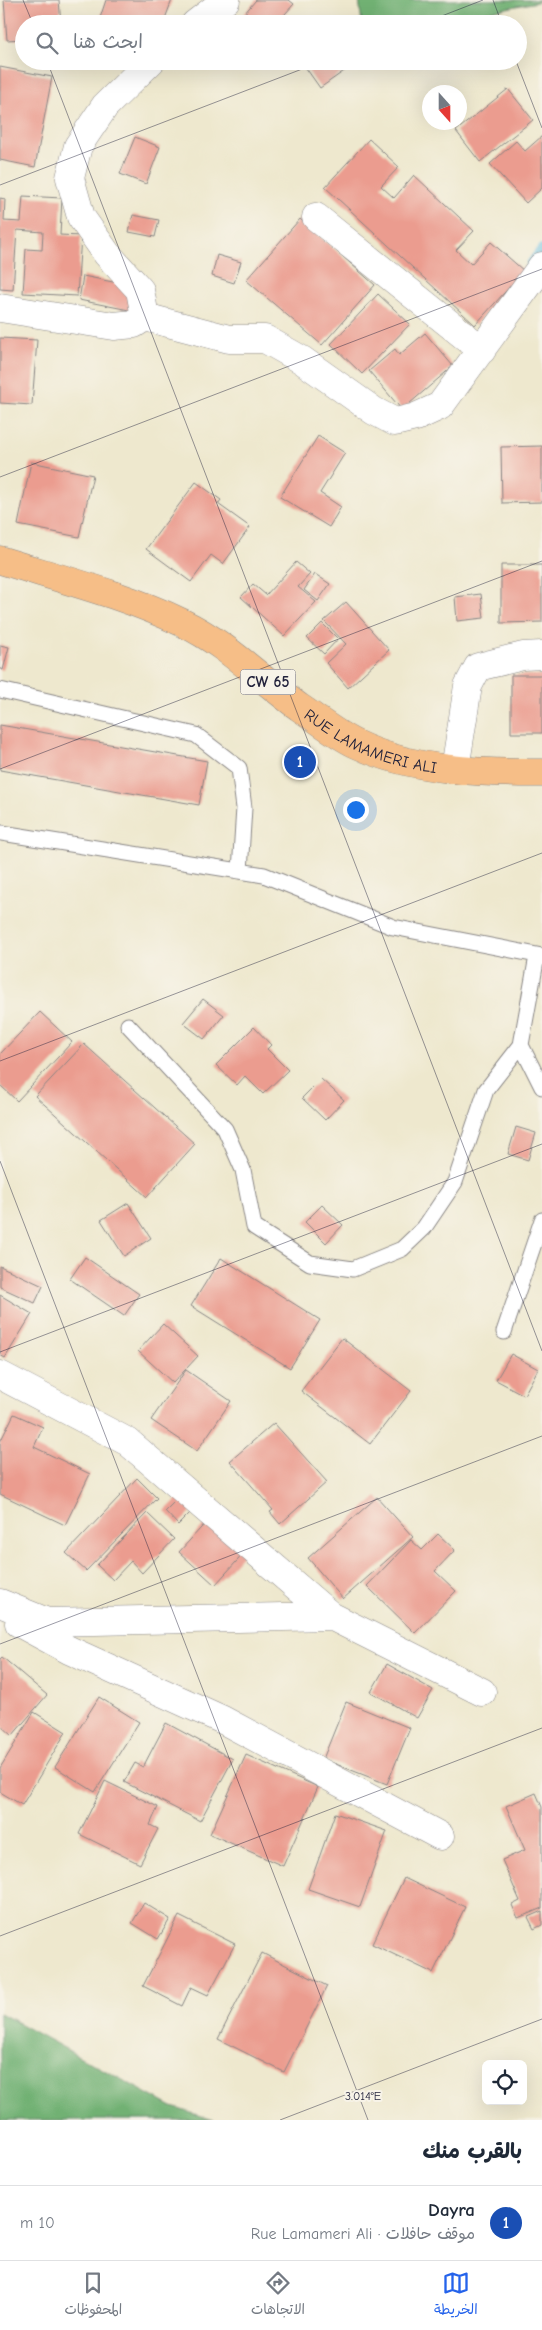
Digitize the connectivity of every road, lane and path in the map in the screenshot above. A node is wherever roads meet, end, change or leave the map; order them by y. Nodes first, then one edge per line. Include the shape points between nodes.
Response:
1 (226, 0) edge
2 (207, 15) edge
3 (141, 70) edge
4 (316, 217) dead end
5 (542, 266) edge
6 (0, 308) edge
7 (145, 317) junction
8 (482, 350) junction
9 (0, 560) edge
10 (542, 654) edge
11 (0, 690) edge
12 (455, 769) junction
13 (542, 773) edge
14 (2, 833) dead end
15 (240, 871) junction
16 (539, 956) edge
17 (128, 1025) dead end
18 (521, 1045) junction
19 (542, 1087) edge
20 (542, 1220) edge
21 (504, 1332) dead end
22 (0, 1375) edge
23 (0, 1603) edge
24 (0, 1612) edge
25 (331, 1616) junction
26 (482, 1692) dead end
27 (440, 1836) dead end

1 - 2 street
3 - 7 street via 105,106 78,146 70,178 82,217 107,254 140,290
4 - 8 street
5 - 8 street
6 - 7 street via 114,326 134,324
7 - 8 street via 229,339 265,339 395,422 440,406
9 - 12 main road, RUE LAMAMERI ALI / CW 65 via 115,596 183,623 225,647 298,706 356,744 419,766
10 - 12 street via 478,667 468,686
11 - 15 lane via 196,735 239,768 244,808
12 - 13 main road, RUE LAMAMERI ALI / CW 65
14 - 15 lane
15 - 16 lane via 264,875 393,927
16 - 18 lane
17 - 18 lane via 225,1129 243,1170 254,1227 310,1262 353,1269 402,1249 424,1228 456,1182 486,1090
18 - 19 lane
20 - 21 lane
22 - 25 street via 128,1442
23 - 25 street via 47,1622
24 - 27 street via 68,1650 223,1720
25 - 26 street

